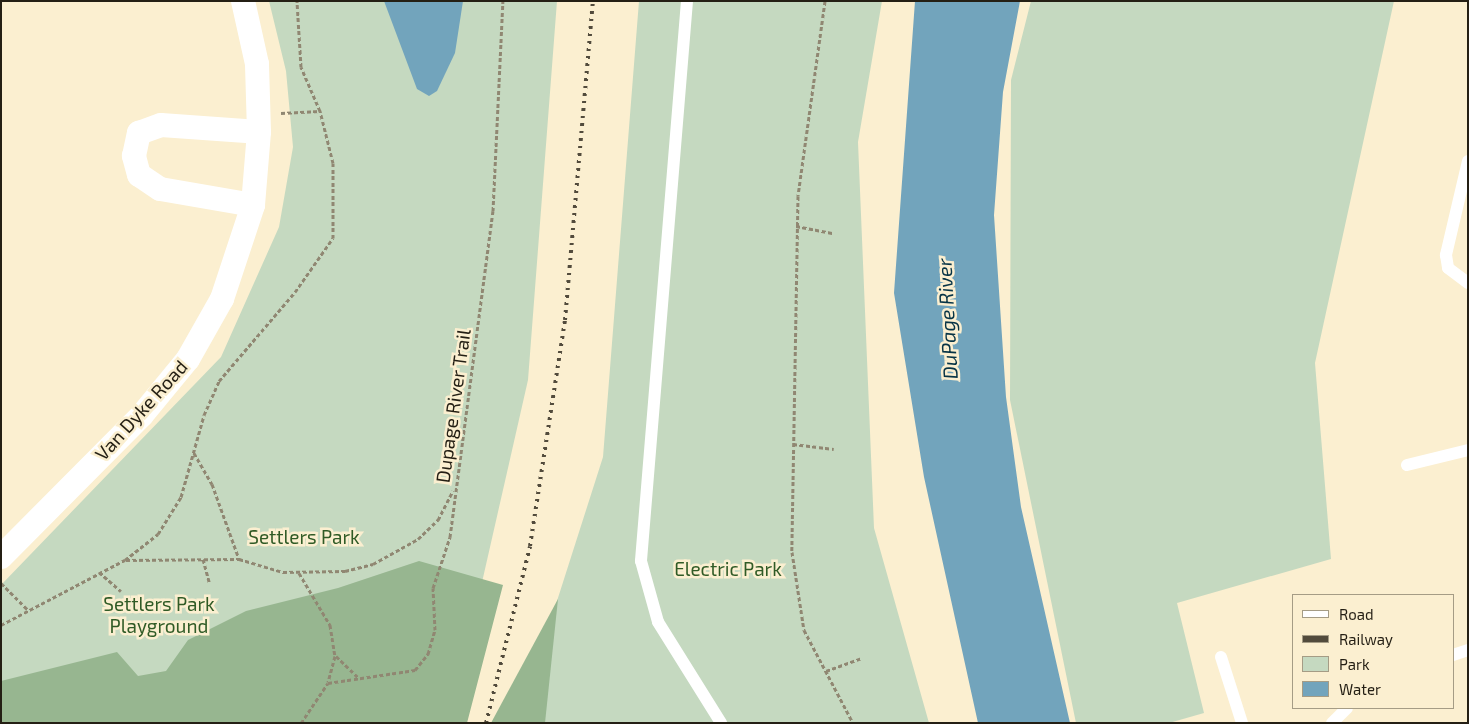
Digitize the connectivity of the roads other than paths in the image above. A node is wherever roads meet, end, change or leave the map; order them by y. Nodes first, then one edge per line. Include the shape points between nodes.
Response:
1 (244, 1) edge
2 (687, 1) edge
3 (259, 122) junction
4 (1468, 161) edge
5 (253, 205) junction
6 (1468, 283) edge
7 (1468, 450) edge
8 (1407, 465) dead end
9 (6, 544) edge
10 (1468, 650) edge
11 (1454, 654) edge
12 (1221, 657) dead end
13 (1346, 709) edge
14 (721, 723) edge
15 (1242, 723) edge
16 (1332, 723) edge

1 - 3 street, Van Dyke Road via 257,64
2 - 14 lane via 641,561 658,622
3 - 5 street, Van Dyke Road
3 - 5 street via 161,125 139,133 134,156 139,175 160,189
4 - 6 lane via 1446,255 1448,268
5 - 9 street, Van Dyke Road via 222,299 188,359 142,414
7 - 8 lane
10 - 11 lane
12 - 15 lane
13 - 16 lane

